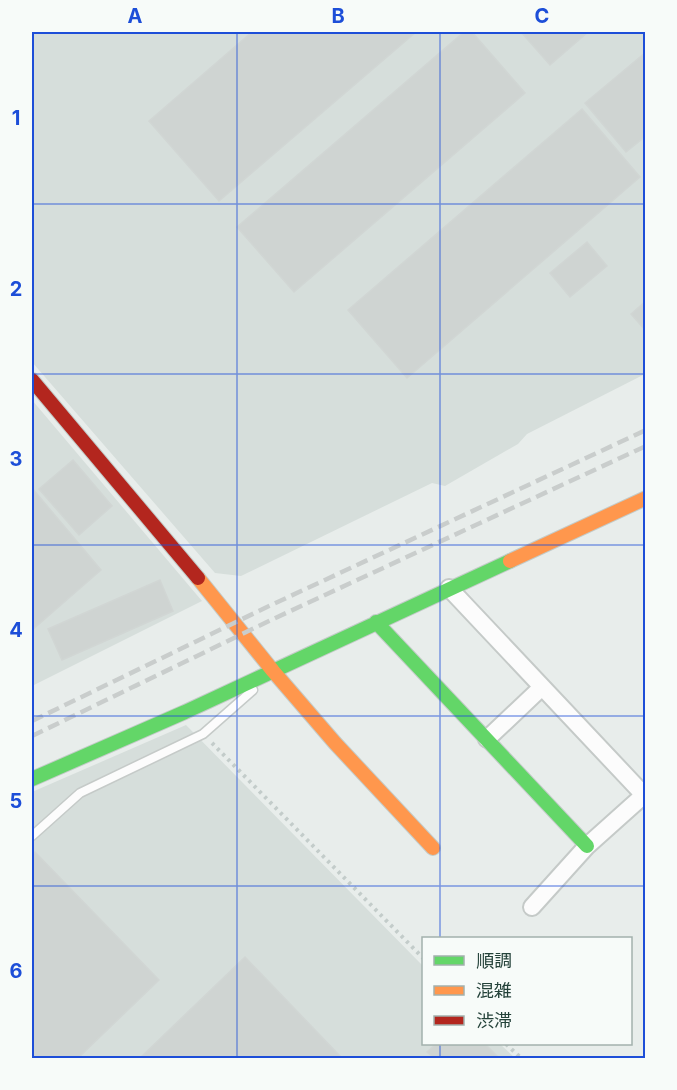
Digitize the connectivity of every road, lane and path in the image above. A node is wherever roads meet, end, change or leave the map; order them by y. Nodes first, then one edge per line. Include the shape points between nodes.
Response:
1 (32, 380) edge
2 (645, 498) edge
3 (449, 588) junction
4 (376, 622) junction
5 (273, 670) junction
6 (542, 687) junction
7 (203, 734) junction
8 (487, 739) junction
9 (32, 779) edge
10 (645, 794) edge
11 (32, 836) edge
12 (587, 846) junction
13 (433, 848) dead end
14 (532, 907) dead end
15 (422, 958) edge
16 (507, 1045) edge
17 (521, 1059) edge

1 - 5 street
2 - 3 street
3 - 4 street
3 - 6 street
4 - 5 street
4 - 8 street
5 - 7 lane
5 - 9 street
5 - 13 street
6 - 8 street
6 - 10 street
7 - 11 lane via 80,794
7 - 15 path
8 - 12 street
10 - 12 street
12 - 14 street
16 - 17 path

